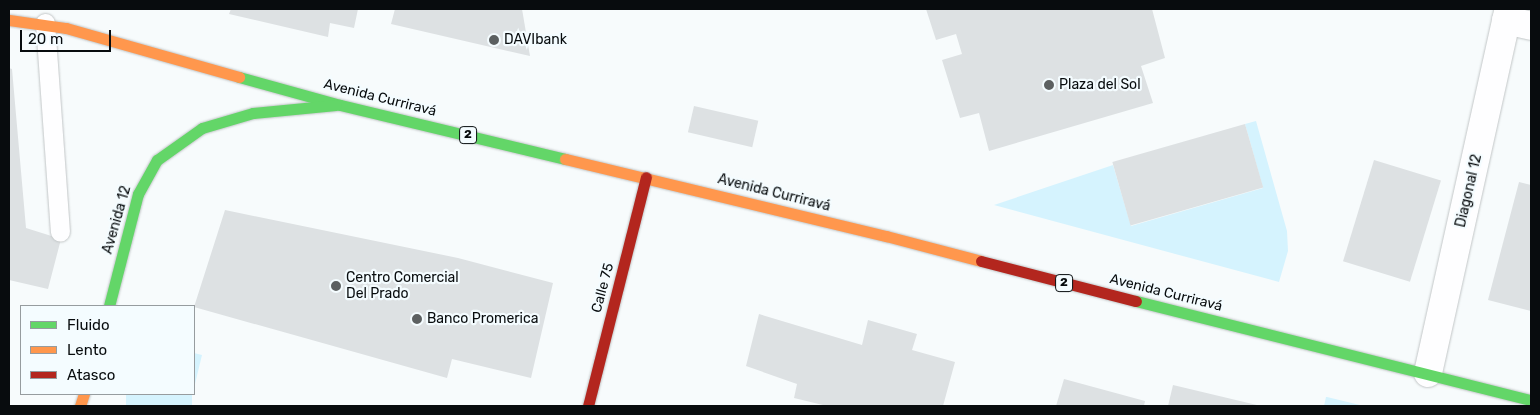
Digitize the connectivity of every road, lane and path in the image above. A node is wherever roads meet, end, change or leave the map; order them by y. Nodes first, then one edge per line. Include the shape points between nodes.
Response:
1 (1516, 18) edge
2 (9, 20) edge
3 (45, 24) junction
4 (340, 105) junction
5 (646, 178) junction
6 (60, 231) dead end
7 (109, 305) edge
8 (1428, 373) junction
9 (1531, 400) edge
10 (588, 406) edge

1 - 8 street, Diagonal 12
2 - 3 main road, Avenida Curriravá / 2
3 - 4 main road, Avenida Curriravá / 2
3 - 6 lane
4 - 5 main road, Avenida Curriravá / 2
4 - 7 main road, Avenida 12 via 253,113 202,128 157,160 138,194
5 - 8 main road, Avenida Curriravá / 2
5 - 10 main road, Calle 75
8 - 9 main road, Avenida Curriravá / 2

